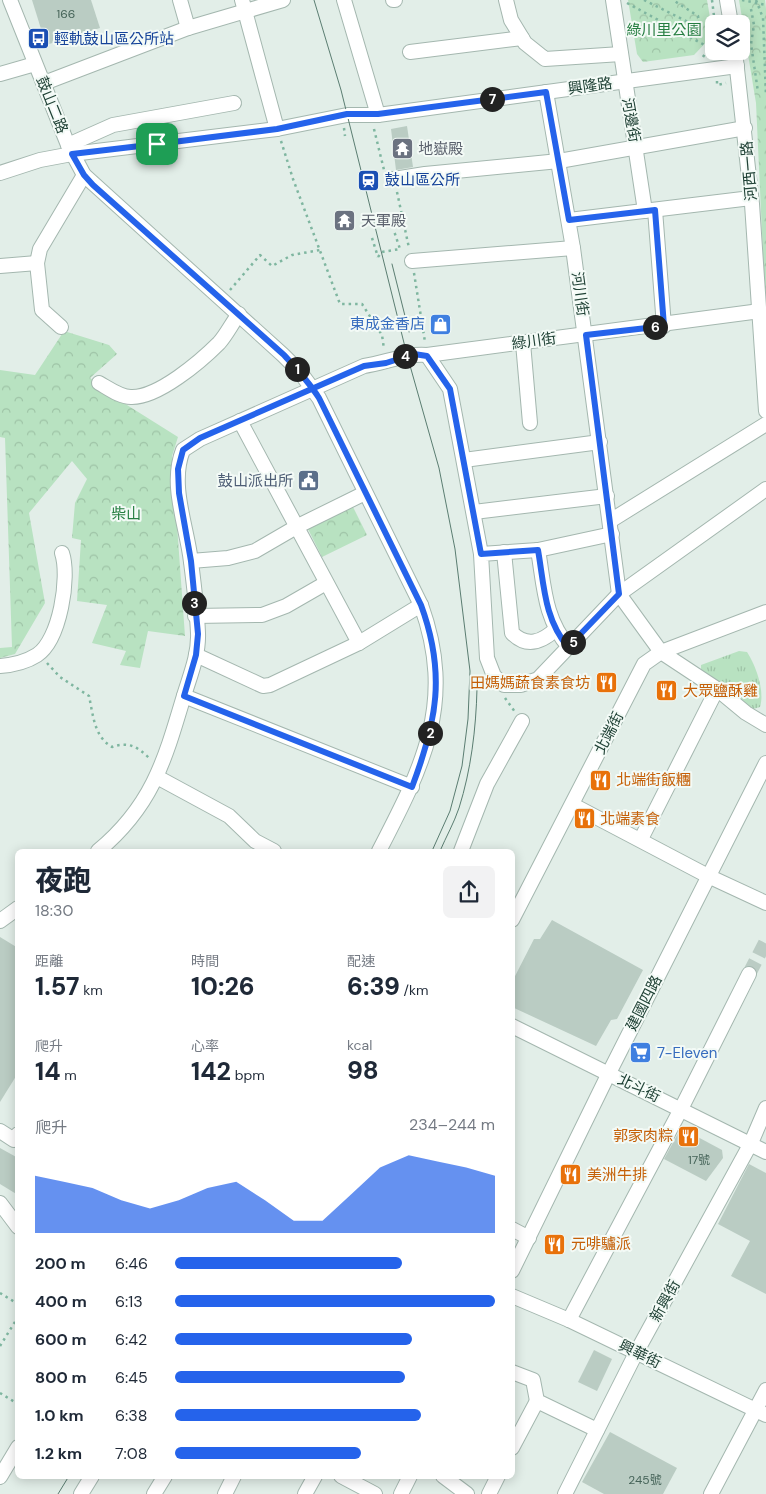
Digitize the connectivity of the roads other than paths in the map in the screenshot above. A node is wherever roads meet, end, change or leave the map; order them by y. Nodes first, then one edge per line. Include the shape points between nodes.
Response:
1 (10, 0) edge
2 (180, 0) edge
3 (282, 0) edge
4 (344, 0) edge
5 (506, 0) edge
6 (727, 0) edge
7 (617, 1) edge
8 (244, 5) edge
9 (730, 15) edge
10 (188, 28) junction
11 (522, 38) junction
12 (410, 52) dead end
13 (621, 54) junction
14 (736, 60) edge
15 (36, 64) junction
16 (737, 66) junction
17 (0, 74) edge
18 (625, 81) junction
19 (44, 83) junction
20 (546, 92) junction
21 (234, 103) dead end
22 (375, 118) junction
23 (745, 128) junction
24 (277, 129) junction
25 (636, 147) junction
26 (70, 150) junction
27 (559, 161) junction
28 (0, 173) edge
29 (84, 175) junction
30 (394, 179) road end
31 (752, 198) junction
32 (650, 210) junction
33 (569, 220) junction
34 (573, 248) junction
35 (412, 261) road end
36 (36, 263) junction
37 (0, 266) edge
38 (760, 311) junction
39 (239, 314) junction
40 (664, 326) junction
41 (61, 327) dead end
42 (586, 335) junction
43 (523, 343) junction
44 (427, 356) junction
45 (100, 383) dead end
46 (313, 388) junction
47 (766, 411) edge
48 (240, 421) junction
49 (530, 423) dead end
50 (766, 424) edge
51 (600, 442) junction
52 (464, 460) junction
53 (766, 489) edge
54 (365, 493) junction
55 (607, 496) junction
56 (474, 512) junction
57 (298, 526) junction
58 (611, 528) junction
59 (538, 550) junction
60 (504, 552) junction
61 (62, 553) dead end
62 (481, 554) junction
63 (191, 561) junction
64 (326, 583) junction
65 (619, 594) junction
66 (421, 605) junction
67 (766, 612) edge
68 (195, 616) junction
69 (556, 629) junction
70 (359, 643) junction
71 (568, 647) junction
72 (661, 652) junction
73 (196, 655) junction
74 (0, 666) edge
75 (717, 689) junction
76 (184, 696) junction
77 (522, 721) road end
78 (766, 725) edge
79 (766, 763) edge
80 (159, 774) junction
81 (412, 787) junction
82 (573, 805) junction
83 (641, 839) junction
84 (100, 849) edge
85 (270, 849) edge
86 (379, 849) edge
87 (462, 849) edge
88 (708, 876) junction
89 (766, 903) edge
90 (15, 910) edge
91 (515, 914) edge
92 (0, 921) edge
93 (749, 974) tunnel mouth
94 (515, 1027) edge
95 (609, 1073) junction
96 (766, 1108) edge
97 (681, 1109) junction
98 (0, 1131) edge
99 (15, 1138) edge
100 (751, 1143) junction
101 (766, 1152) edge
102 (0, 1203) edge
103 (15, 1223) edge
104 (515, 1231) edge
105 (529, 1238) junction
106 (515, 1265) edge
107 (515, 1297) edge
108 (568, 1320) junction
109 (636, 1353) junction
110 (515, 1373) edge
111 (766, 1390) edge
112 (537, 1402) junction
113 (761, 1412) edge
114 (597, 1430) junction
115 (515, 1442) edge
116 (15, 1452) edge
117 (0, 1477) edge
118 (90, 1479) edge
119 (232, 1479) edge
120 (313, 1479) edge
121 (347, 1479) edge
122 (408, 1479) edge
123 (447, 1479) edge
124 (496, 1479) edge
125 (81, 1494) edge
126 (225, 1494) edge
127 (305, 1494) edge
128 (375, 1494) edge
129 (401, 1494) edge
130 (467, 1494) edge
131 (489, 1494) edge
132 (565, 1494) edge
133 (711, 1494) edge

1 - 15 street, 鼓山二路
2 - 10 street
3 - 8 street
4 - 22 street
5 - 11 street via 511,20
6 - 9 street
7 - 13 street, 河邊街
8 - 10 street
8 - 24 street
10 - 19 street
11 - 12 street
11 - 13 street via 545,59
13 - 18 street, 河邊街
14 - 16 street, 河西一路
15 - 17 street
15 - 19 street, 鼓山二路
16 - 18 street, 興隆路
16 - 23 street, 河西一路
18 - 20 street, 興隆路
18 - 25 street, 河邊街
19 - 26 street, 鼓山二路
20 - 22 street, 興隆路
20 - 27 street, 河川街
21 - 26 street via 113,125
22 - 24 street, 興隆路 via 347,114
23 - 25 street
23 - 31 street, 河西一路
24 - 26 street, 興隆路
25 - 27 street
25 - 32 street, 河邊街
26 - 28 street, 興隆路
26 - 29 street, 鼓山二路
27 - 30 street
27 - 33 street, 河川街
29 - 36 street via 40,249
29 - 39 street, 鼓山二路
31 - 32 street
31 - 38 street, 河西一路
32 - 33 street
32 - 40 street, 河邊街
33 - 34 street, 河川街
34 - 35 street
34 - 42 street, 河川街
36 - 37 street
36 - 41 street via 42,310
38 - 40 street, 綠川街
38 - 47 street, 河西一路
39 - 45 street via 220,342 191,368 152,392 131,397
39 - 46 street, 鼓山二路 via 284,355
40 - 42 street, 綠川街
42 - 43 street, 綠川街
42 - 51 street, 河川街
43 - 44 street, 綠川街
43 - 49 street
44 - 46 street, 綠川街 via 407,355 386,363 364,366
44 - 52 street via 450,389
46 - 48 street, 綠川街
46 - 54 street, 鼓山二路
48 - 57 street
48 - 63 street, 綠川街 via 200,438 183,450 180,458 179,493
50 - 58 street
51 - 52 street
51 - 55 street, 河川街
52 - 56 street
53 - 65 street
54 - 57 street
54 - 66 street, 鼓山二路
55 - 56 street
55 - 58 street, 河川街
56 - 62 street
57 - 63 street via 255,551 228,558
57 - 64 street
58 - 59 street
58 - 65 street, 河川街
59 - 60 street
59 - 69 street via 545,600
60 - 62 street
60 - 69 street via 512,634 519,640 534,642 545,639
61 - 74 street via 67,566 62,607 52,635 39,654
62 - 71 street via 487,658 494,676 504,685 521,685 538,679
63 - 68 street
64 - 68 street via 286,606 262,615
64 - 70 street
65 - 71 street
65 - 72 street, 河川街
66 - 70 street
66 - 81 street, 鼓山二路 via 432,634 436,692 426,749
67 - 72 street, 北端街
68 - 73 street via 198,634
69 - 71 street
70 - 73 street via 263,686
72 - 75 street
72 - 82 street, 北端街 via 644,664
73 - 76 street
75 - 78 street
75 - 83 street
76 - 80 street
76 - 81 street
77 - 87 street via 487,784
79 - 88 street, 建國四路
80 - 84 street via 139,808
80 - 85 street via 229,816 255,841
81 - 86 street, 鼓山二路
82 - 83 street
82 - 91 street, 北端街
83 - 88 street
88 - 89 street
88 - 95 street, 建國四路
90 - 92 street
93 - 97 street
94 - 95 street, 北斗街
95 - 97 street, 北斗街
95 - 105 street, 建國四路
96 - 100 street, 新興街
97 - 100 street, 北斗街
97 - 108 street
98 - 99 street
100 - 101 street, 北斗街
100 - 109 street, 新興街
102 - 103 street
104 - 105 street
105 - 106 street, 建國四路
107 - 108 street, 興華街
108 - 109 street, 興華街
109 - 113 street, 興華街
109 - 114 street, 新興街
110 - 112 street via 533,1380
111 - 113 street
112 - 114 street
112 - 115 street
113 - 133 street
114 - 132 street, 新興街
116 - 117 street
118 - 125 street
119 - 126 street
120 - 127 street
121 - 128 street
122 - 129 street
123 - 130 street
124 - 131 street

